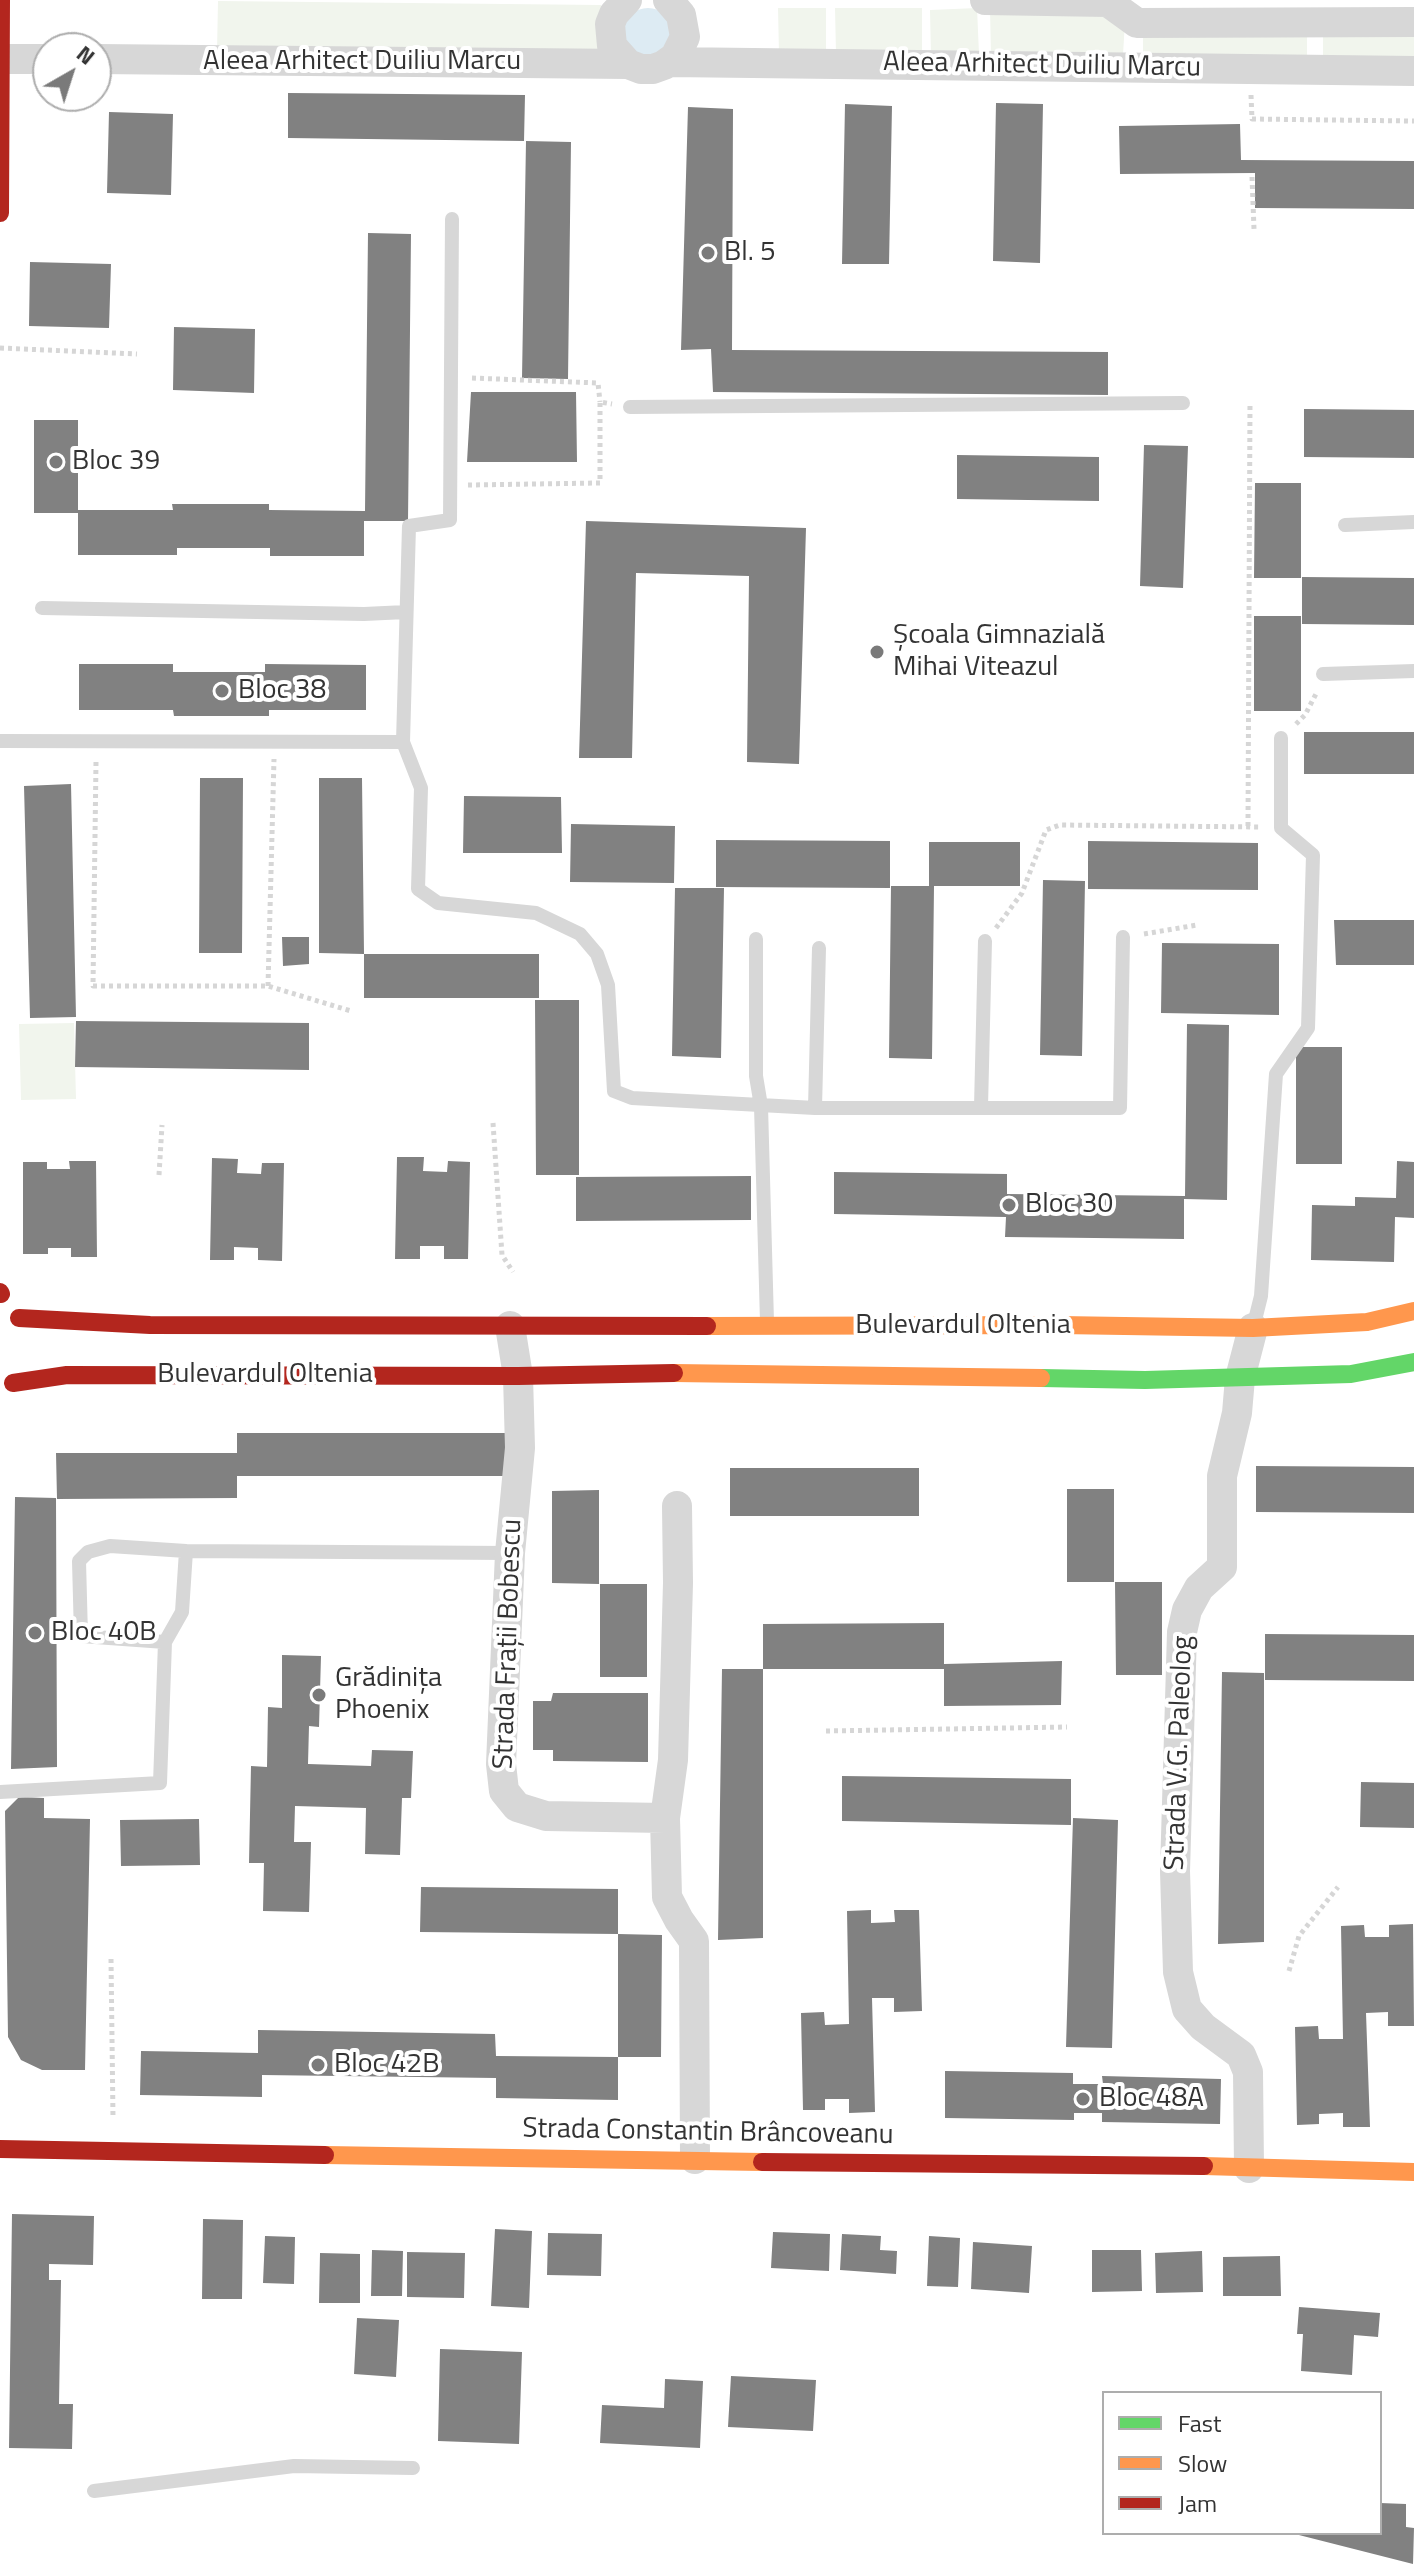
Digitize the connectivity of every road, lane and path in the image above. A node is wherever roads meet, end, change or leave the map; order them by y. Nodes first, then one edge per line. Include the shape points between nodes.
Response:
1 (1, 0) edge
2 (627, 0) edge
3 (668, 0) edge
4 (985, 0) edge
5 (1414, 22) edge
6 (2, 59) edge
7 (32, 59) edge
8 (112, 59) edge
9 (670, 62) junction
10 (628, 64) junction
11 (1414, 71) edge
12 (1252, 119) dead end
13 (1414, 121) edge
14 (1252, 177) dead end
15 (0, 213) edge
16 (452, 219) dead end
17 (1254, 229) dead end
18 (0, 348) edge
19 (137, 354) dead end
20 (451, 377) junction
21 (600, 402) junction
22 (1183, 403) dead end
23 (1250, 403) dead end
24 (630, 407) joint
25 (451, 485) junction
26 (1414, 522) edge
27 (1345, 525) dead end
28 (42, 608) dead end
29 (406, 612) junction
30 (1414, 671) edge
31 (1323, 674) joint
32 (1281, 738) joint
33 (0, 741) edge
34 (96, 742) junction
35 (275, 742) junction
36 (403, 742) junction
37 (1197, 925) dead end
38 (1123, 937) joint
39 (756, 939) dead end
40 (985, 941) joint
41 (819, 948) dead end
42 (268, 986) junction
43 (351, 1011) dead end
44 (761, 1106) junction
45 (981, 1107) junction
46 (815, 1108) junction
47 (493, 1123) dead end
48 (162, 1125) dead end
49 (159, 1175) dead end
50 (513, 1272) dead end
51 (0, 1293) edge
52 (1414, 1311) edge
53 (19, 1318) junction
54 (510, 1326) junction
55 (767, 1326) junction
56 (1253, 1328) junction
57 (23, 1342) dead end
58 (1414, 1362) edge
59 (518, 1376) junction
60 (1240, 1378) junction
61 (12, 1383) dead end
62 (677, 1506) dead end
63 (186, 1551) junction
64 (510, 1553) junction
65 (165, 1642) junction
66 (1067, 1727) dead end
67 (826, 1731) dead end
68 (0, 1792) edge
69 (665, 1818) junction
70 (1338, 1887) dead end
71 (111, 1959) dead end
72 (1289, 1971) dead end
73 (0, 2149) edge
74 (114, 2152) junction
75 (695, 2159) junction
76 (1249, 2168) junction
77 (1414, 2172) edge
78 (413, 2468) dead end
79 (94, 2491) dead end

1 - 6 street
2 - 10 street via 614,14 610,35 612,46
3 - 9 street via 685,25 683,46
4 - 5 street, Aleea Arhitect Duiliu Marcu via 1108,2 1137,23
6 - 7 street
6 - 15 street
8 - 10 street, Aleea Arhitect Duiliu Marcu
9 - 10 street, Aleea Arhitect Duiliu Marcu via 653,69
9 - 11 street, Aleea Arhitect Duiliu Marcu
12 - 13 path
14 - 17 path
16 - 20 lane
18 - 19 path
20 - 21 path via 598,383
20 - 25 lane
21 - 24 path
21 - 25 path via 600,483
22 - 24 lane
23 - 40 path via 1248,826 1060,825 1046,830 1022,893
25 - 29 lane via 450,520 409,526
26 - 27 lane
28 - 29 lane
29 - 36 lane
30 - 31 lane
31 - 32 path via 1305,715
32 - 56 lane via 1281,828 1313,855 1308,1028 1276,1074 1261,1296
33 - 34 lane
34 - 35 lane
34 - 42 path via 93,986
35 - 36 lane
35 - 42 path
36 - 44 lane via 421,788 418,889 438,903 536,913 580,934 597,954 608,985 614,1091 632,1098
37 - 38 path
38 - 45 lane via 1120,1108
39 - 44 lane via 756,1076
40 - 45 lane
41 - 46 lane
42 - 43 path
44 - 46 lane
44 - 55 lane
45 - 46 lane
47 - 50 path via 502,1255
48 - 49 path
51 - 53 street
52 - 56 street, Bulevardul Oltenia via 1367,1322
53 - 54 street, Bulevardul Oltenia via 150,1325
53 - 57 street
54 - 55 street, Bulevardul Oltenia
54 - 59 street
55 - 56 street, Bulevardul Oltenia
56 - 60 street, Strada V.G. Paleolog
58 - 60 street, Bulevardul Oltenia via 1351,1374
59 - 60 street, Bulevardul Oltenia via 697,1372
59 - 61 street, Bulevardul Oltenia via 67,1375
59 - 64 street, Strada Frații Bobescu via 520,1448
60 - 76 street, Strada V.G. Paleolog via 1222,1476 1222,1567 1199,1588 1182,1632 1175,1871 1178,1972 1187,2009 1241,2055 1248,2072
62 - 69 street via 673,1760
63 - 64 lane
63 - 65 lane via 182,1612
63 - 65 lane via 110,1546 88,1552 79,1561 81,1636
64 - 69 street, Strada Frații Bobescu via 504,1791 517,1807 546,1816
65 - 68 lane via 160,1783
66 - 67 path
69 - 75 street via 667,1897 694,1941
70 - 72 path via 1299,1936
71 - 74 path
73 - 74 street, Strada Constantin Brâncoveanu
74 - 75 street, Strada Constantin Brâncoveanu
75 - 76 street, Strada Constantin Brâncoveanu
76 - 77 street, Strada Constantin Brâncoveanu
78 - 79 lane via 294,2466

